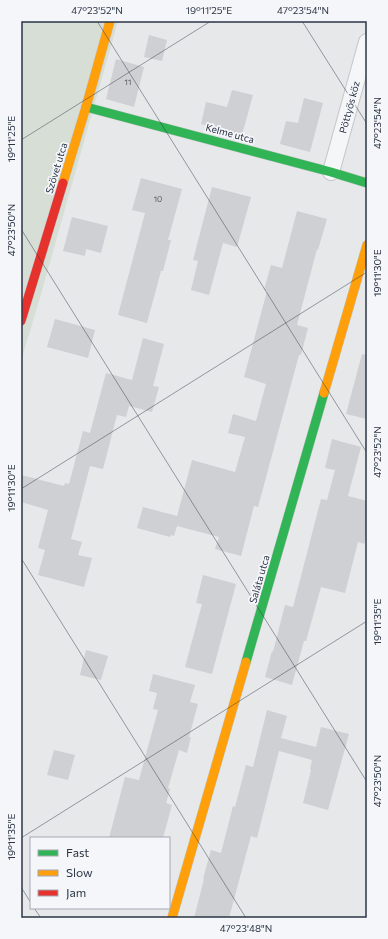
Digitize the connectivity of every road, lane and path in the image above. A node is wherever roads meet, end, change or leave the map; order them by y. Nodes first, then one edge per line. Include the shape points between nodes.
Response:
1 (110, 21) edge
2 (367, 42) edge
3 (86, 107) junction
4 (331, 172) junction
5 (367, 183) edge
6 (367, 245) edge
7 (21, 321) edge
8 (172, 918) edge

1 - 3 street, Szövet utca
2 - 4 street, Pöttyös köz
3 - 4 street, Kelme utca
3 - 7 street, Szövet utca
4 - 5 street, Kelme utca
6 - 8 street, Saláta utca

